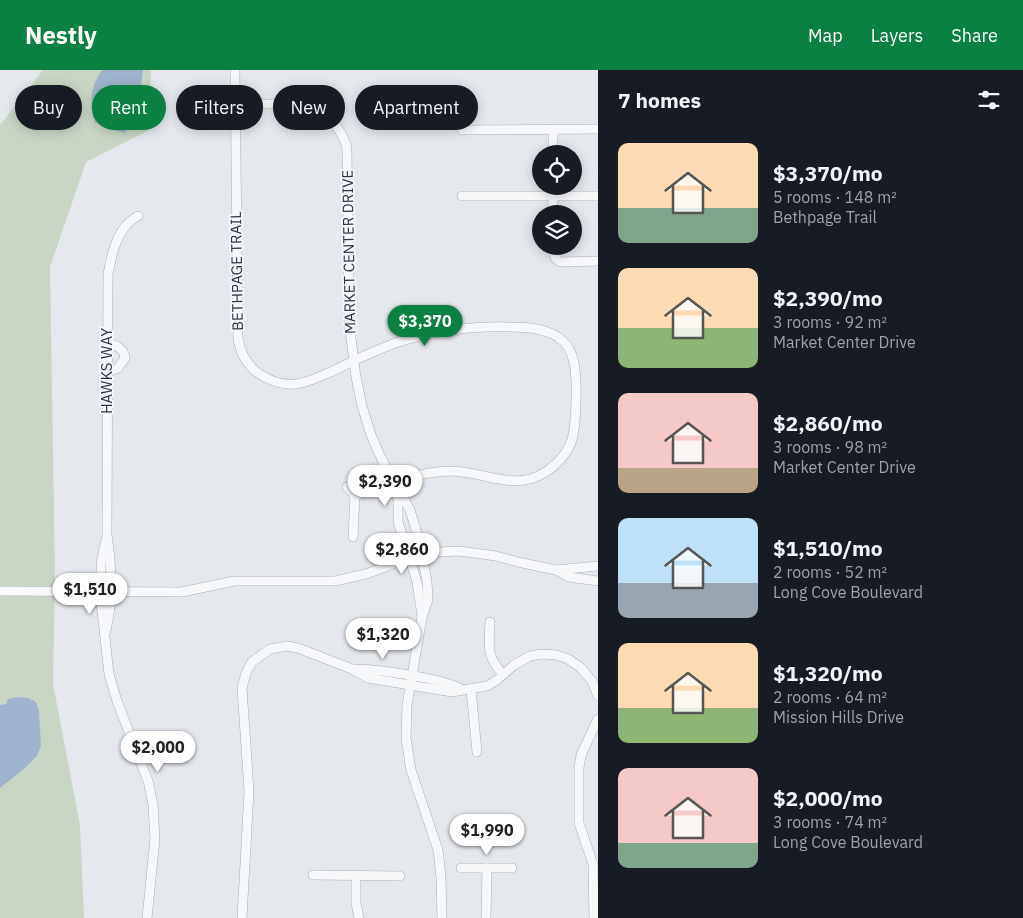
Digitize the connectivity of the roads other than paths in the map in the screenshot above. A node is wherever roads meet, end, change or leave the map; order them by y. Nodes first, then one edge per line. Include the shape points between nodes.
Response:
1 (235, 70) edge
2 (235, 85) edge
3 (263, 105) edge
4 (553, 129) junction
5 (235, 130) edge
6 (478, 130) edge
7 (598, 130) edge
8 (553, 145) edge
9 (532, 192) edge
10 (582, 194) edge
11 (462, 196) dead end
12 (598, 196) edge
13 (138, 216) dead end
14 (555, 255) edge
15 (598, 261) edge
16 (107, 342) junction
17 (353, 361) junction
18 (107, 372) junction
19 (394, 482) junction
20 (347, 487) dead end
21 (355, 496) junction
22 (414, 525) junction
23 (400, 528) junction
24 (107, 535) junction
25 (353, 537) dead end
26 (421, 555) junction
27 (408, 558) junction
28 (598, 566) edge
29 (556, 570) junction
30 (598, 581) edge
31 (0, 591) edge
32 (101, 592) junction
33 (111, 592) junction
34 (422, 617) junction
35 (490, 622) dead end
36 (105, 634) junction
37 (503, 674) junction
38 (411, 681) junction
39 (466, 689) junction
40 (598, 696) edge
41 (598, 719) edge
42 (477, 752) dead end
43 (461, 868) dead end
44 (487, 868) junction
45 (512, 868) dead end
46 (313, 876) dead end
47 (356, 876) junction
48 (400, 876) dead end
49 (147, 918) edge
50 (242, 918) edge
51 (359, 918) edge
52 (442, 918) edge
53 (486, 918) edge
54 (594, 918) edge

1 - 2 street, BETHPAGE TRAIL
3 - 17 street, MARKET CENTER DRIVE via 306,105 322,112 342,133 348,168 349,323
4 - 6 street
4 - 7 street
4 - 8 street
5 - 17 street, BETHPAGE TRAIL via 238,338 243,354 251,368 263,376 291,384 307,381
9 - 11 street
10 - 12 street
13 - 16 street, HAWKS WAY via 126,225 110,260
14 - 15 street via 560,262
16 - 18 street, HAWKS WAY
16 - 18 street via 120,348 125,355 118,368
17 - 19 street, MARKET CENTER DRIVE via 371,435
17 - 19 street, BETHPAGE TRAIL via 410,339 453,329 489,327 545,331 559,338 573,359 574,432 562,458 550,469 518,481 455,471
18 - 24 street, HAWKS WAY
19 - 21 street, BETHPAGE TRAIL
19 - 22 street, MARKET CENTER DRIVE via 410,510
19 - 23 street, MARKET CENTER DRIVE
20 - 21 street
21 - 25 street
22 - 23 street
22 - 26 street, MARKET CENTER DRIVE
23 - 27 street, MARKET CENTER DRIVE
24 - 32 street, HAWKS WAY via 101,563
24 - 33 street, HAWKS WAY
26 - 27 street
26 - 29 street via 472,552
26 - 34 street, MARKET CENTER DRIVE via 428,591
27 - 33 street via 366,574 335,581 234,581 182,592
27 - 34 street, MARKET CENTER DRIVE via 417,582
28 - 29 street
29 - 30 street via 569,577
31 - 32 street
32 - 33 street
32 - 36 street, HAWKS WAY
33 - 36 street, HAWKS WAY
34 - 38 street, MARKET CENTER DRIVE
35 - 37 street via 490,656
36 - 49 street via 112,687 148,781 153,804 154,839
37 - 39 street via 487,686
37 - 40 street via 530,656 556,655 580,666 592,681
38 - 39 street
38 - 50 street via 376,671 352,670 287,646 275,647 252,662 242,694 249,791
38 - 52 street, MARKET CENTER DRIVE via 406,747 410,770 438,850
39 - 42 street
41 - 54 street via 581,755 579,768 580,823 593,864
43 - 44 street
44 - 45 street
44 - 53 street
46 - 47 street
47 - 48 street
47 - 51 street

